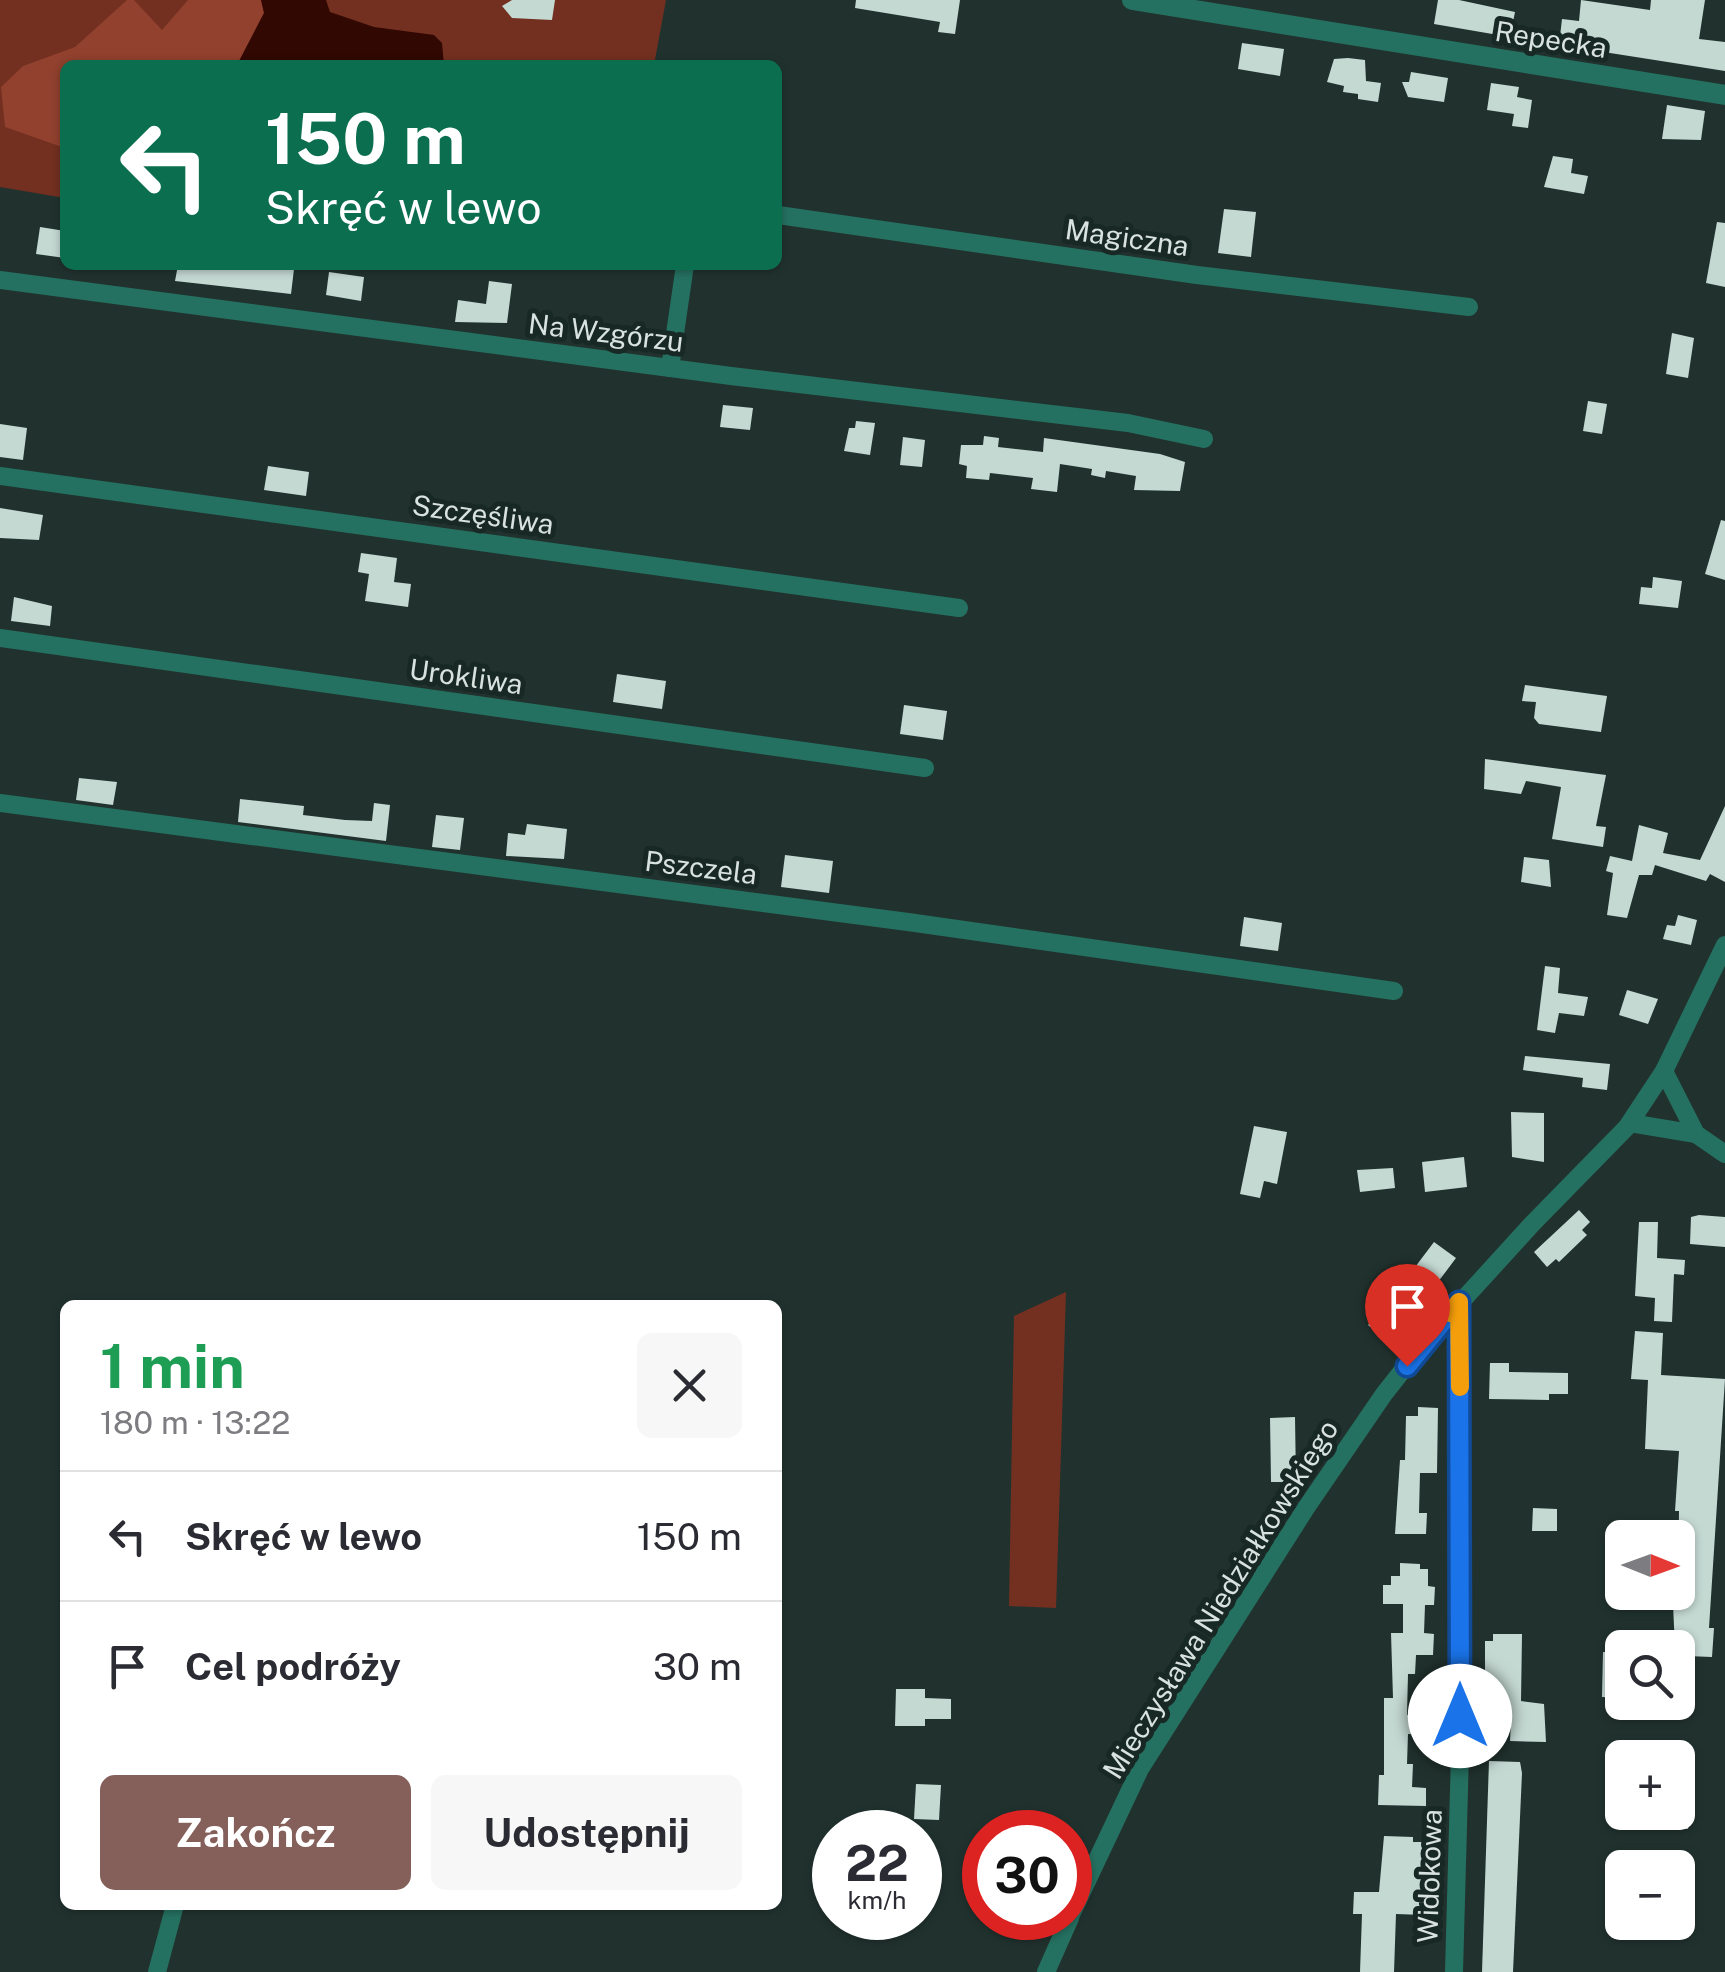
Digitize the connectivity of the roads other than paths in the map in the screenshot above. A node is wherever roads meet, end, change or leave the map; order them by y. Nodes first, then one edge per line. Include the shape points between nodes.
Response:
1 (1132, 0) edge
2 (1725, 95) edge
3 (782, 216) edge
4 (684, 270) edge
5 (0, 280) edge
6 (1469, 307) dead end
7 (670, 368) junction
8 (1204, 439) dead end
9 (0, 476) edge
10 (960, 608) dead end
11 (0, 638) edge
12 (925, 768) dead end
13 (0, 804) edge
14 (1725, 945) edge
15 (1394, 991) dead end
16 (1664, 1071) junction
17 (1630, 1122) junction
18 (1696, 1134) junction
19 (1725, 1154) edge
20 (1459, 1302) junction
21 (1092, 1872) edge
22 (175, 1910) edge
23 (1060, 1940) edge
24 (157, 1972) edge
25 (1046, 1972) edge
26 (1454, 1972) edge

1 - 2 street, Repecka
3 - 6 street, Magiczna
4 - 7 street
5 - 7 street, Na Wzgórzu
7 - 8 street, Na Wzgórzu via 1128,423
9 - 10 street, Szczęśliwa
11 - 12 street, Urokliwa
13 - 15 street, Pszczela
14 - 16 street, Mieczysława Niedziałkowskiego
16 - 17 street, Mieczysława Niedziałkowskiego
16 - 18 street
17 - 18 street
17 - 20 street, Mieczysława Niedziałkowskiego
18 - 19 street
20 - 21 street, Mieczysława Niedziałkowskiego via 1384,1394 1150,1752
20 - 26 street, Widokowa
22 - 24 street
23 - 25 street, Mieczysława Niedziałkowskiego

